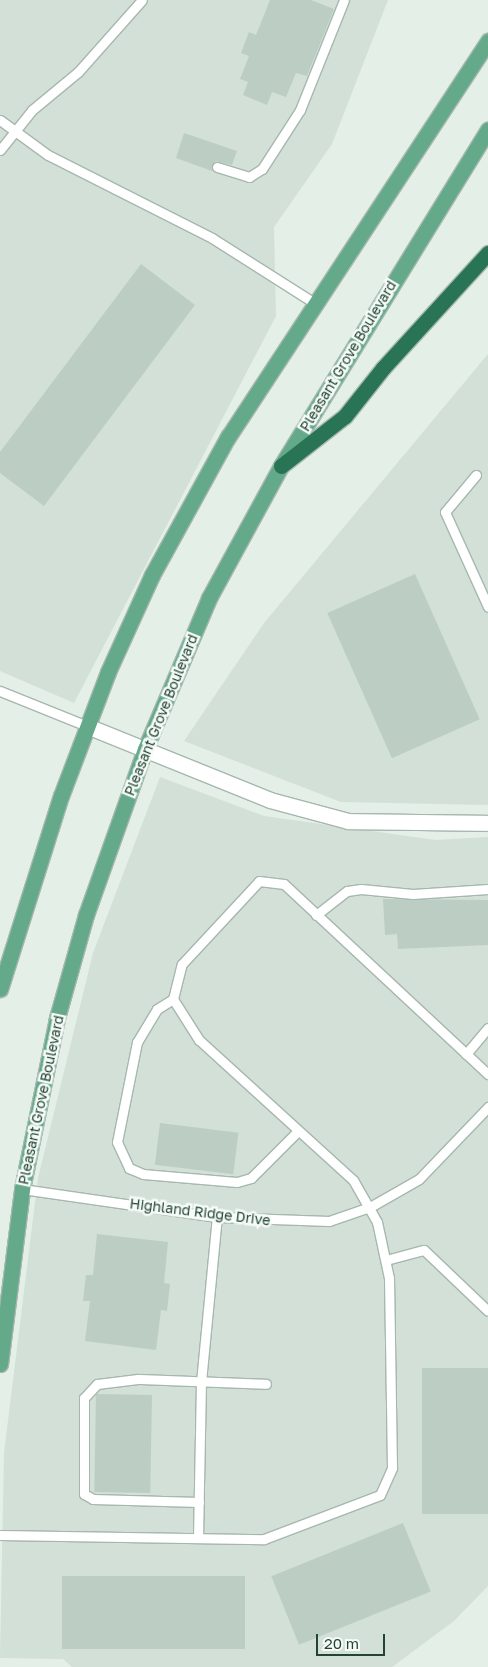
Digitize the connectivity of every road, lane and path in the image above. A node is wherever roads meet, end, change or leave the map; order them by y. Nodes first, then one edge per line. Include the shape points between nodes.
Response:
1 (142, 0) edge
2 (344, 0) edge
3 (488, 41) edge
4 (0, 120) edge
5 (488, 129) edge
6 (19, 132) junction
7 (0, 150) edge
8 (217, 167) dead end
9 (488, 253) edge
10 (316, 304) junction
11 (280, 466) junction
12 (476, 475) dead end
13 (488, 607) edge
14 (0, 692) edge
15 (87, 726) junction
16 (145, 750) junction
17 (488, 823) edge
18 (488, 890) edge
19 (316, 915) junction
20 (0, 989) edge
21 (173, 999) junction
22 (488, 1028) edge
23 (466, 1054) junction
24 (488, 1074) edge
25 (488, 1107) edge
26 (297, 1132) junction
27 (22, 1189) junction
28 (370, 1207) junction
29 (217, 1217) junction
30 (386, 1260) junction
31 (488, 1311) edge
32 (0, 1364) edge
33 (201, 1382) junction
34 (266, 1384) dead end
35 (199, 1502) junction
36 (0, 1535) edge
37 (198, 1538) junction

1 - 6 lane via 78,72 32,110
2 - 8 lane via 300,110 262,169 249,177
3 - 10 main road
4 - 6 lane
5 - 11 main road, Pleasant Grove Boulevard
6 - 7 lane
6 - 10 lane via 48,155 212,238
9 - 11 highway via 382,368 345,416
10 - 15 main road via 228,437 166,550
11 - 16 main road, Pleasant Grove Boulevard via 209,598
12 - 13 lane via 445,512
14 - 15 lane
15 - 16 street
15 - 20 main road via 25,900
16 - 17 street via 270,800 348,820
16 - 27 main road, Pleasant Grove Boulevard via 81,933 39,1096
18 - 19 lane via 413,894 361,889 347,891
19 - 21 lane via 284,884 259,881 182,964
19 - 23 lane
21 - 26 lane via 198,1040
21 - 26 lane via 157,1009 137,1042 117,1142 128,1168 143,1174 237,1182 251,1178
22 - 23 lane
23 - 24 lane
25 - 28 lane, Highland Ridge Drive via 419,1179
26 - 28 lane via 353,1180
27 - 29 lane, Highland Ridge Drive
27 - 32 main road, Pleasant Grove Boulevard
28 - 29 lane, Highland Ridge Drive via 329,1221
28 - 30 lane
29 - 33 lane
30 - 31 lane via 424,1250
30 - 37 lane via 392,1468 380,1495 264,1539
33 - 34 lane
33 - 35 lane
33 - 35 lane via 138,1379 97,1384 89,1389 84,1398 80,1483 84,1494 93,1499
35 - 37 lane
36 - 37 lane

